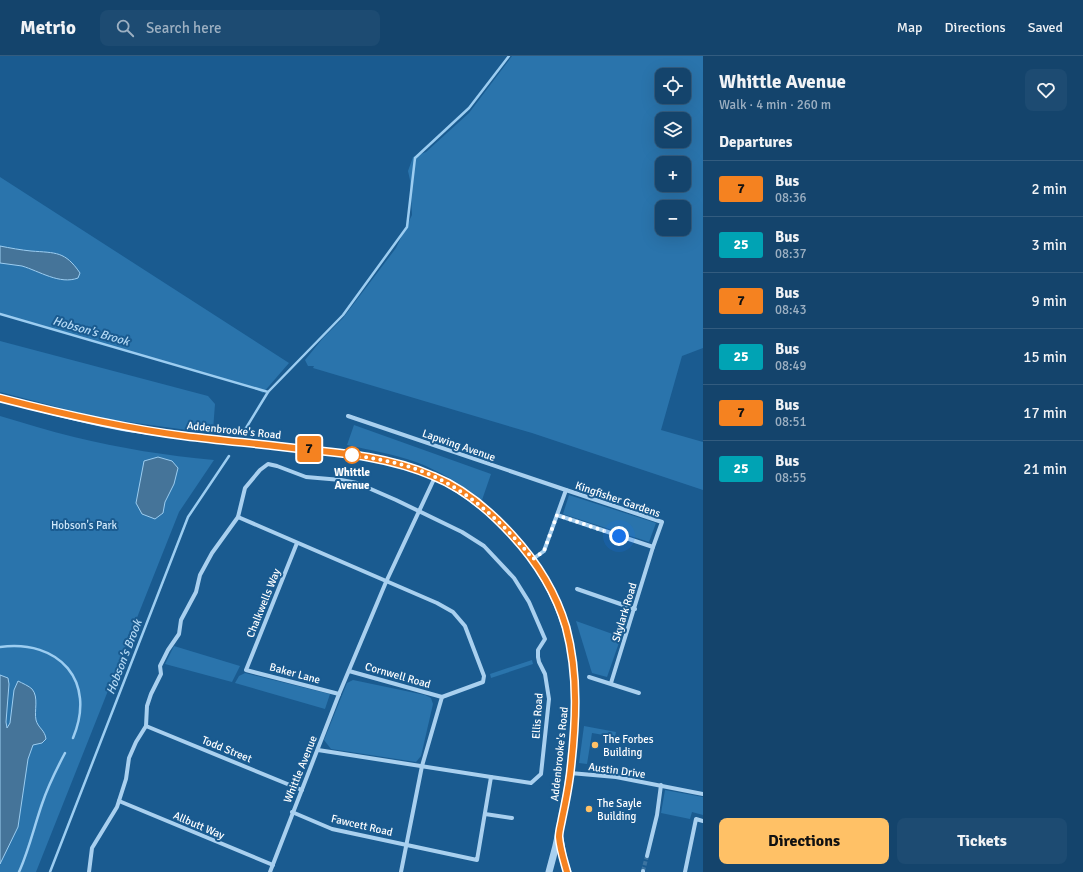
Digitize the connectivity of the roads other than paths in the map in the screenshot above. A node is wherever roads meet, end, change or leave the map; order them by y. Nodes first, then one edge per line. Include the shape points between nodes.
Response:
1 (0, 398) edge
2 (348, 416) dead end
3 (435, 476) junction
4 (566, 490) junction
5 (419, 512) junction
6 (557, 515) junction
7 (238, 517) junction
8 (297, 543) junction
9 (653, 547) junction
10 (533, 559) junction
11 (386, 582) junction
12 (577, 589) dead end
13 (635, 608) junction
14 (246, 670) joint
15 (349, 671) junction
16 (590, 676) dead end
17 (611, 683) junction
18 (639, 693) dead end
19 (339, 694) junction
20 (442, 697) junction
21 (146, 726) junction
22 (318, 750) junction
23 (422, 766) junction
24 (570, 773) junction
25 (491, 777) junction
26 (661, 786) junction
27 (302, 790) junction
28 (703, 794) edge
29 (119, 801) junction
30 (292, 812) junction
31 (485, 814) junction
32 (512, 818) dead end
33 (703, 821) edge
34 (559, 835) junction
35 (406, 844) junction
36 (647, 856) tunnel mouth
37 (273, 865) junction
38 (89, 872) edge
39 (270, 872) edge
40 (401, 872) edge
41 (549, 872) edge
42 (568, 872) edge
43 (685, 872) edge

1 - 3 street, Addenbrooke's Road via 132,429 376,458
2 - 4 street, Lapwing Avenue
3 - 5 street, Whittle Avenue
3 - 10 street, Addenbrooke's Road via 489,513
4 - 6 street, Kingfisher Gardens
4 - 9 street, Kingfisher Gardens via 662,522
5 - 7 street via 357,483 306,478 268,464 245,488
5 - 11 street, Whittle Avenue
5 - 25 street, Ellis Road via 462,532 484,546 499,561 514,578 529,602 545,639 538,650 549,699 541,774 531,784
6 - 9 street
6 - 10 street, Kingfisher Gardens via 544,551
7 - 8 street
7 - 21 street via 200,575 196,592 181,620 179,634 160,666 161,674 147,706
8 - 11 street
8 - 14 street, Chalkwells Way
9 - 13 street, Skylark Road
10 - 24 street, Addenbrooke's Road via 564,620 571,650 576,699
11 - 15 street, Whittle Avenue
11 - 20 street via 437,603 453,612 465,626 484,676 483,682
12 - 13 street
13 - 17 street, Skylark Road
14 - 19 street, Baker Lane
15 - 19 street, Whittle Avenue
15 - 20 street, Cornwell Road
16 - 17 street
17 - 18 street
19 - 22 street, Whittle Avenue
20 - 23 street, Cornwell Road
21 - 27 street, Todd Street
21 - 29 street via 129,758
22 - 23 street
22 - 27 street, Whittle Avenue
23 - 25 street
23 - 35 street, Cornwell Road
24 - 26 street, Austin Drive via 616,777
24 - 34 street, Addenbrooke's Road
25 - 31 street
26 - 28 street, Austin Drive
26 - 36 street
27 - 30 street, Whittle Avenue
29 - 37 street, Allbutt Way
29 - 38 street via 92,848
30 - 35 street, Fawcett Road via 332,828
30 - 37 street, Whittle Avenue
31 - 32 street
31 - 35 street via 477,860
33 - 43 street via 696,819
34 - 41 street, Addenbrooke's Road
34 - 42 street, Addenbrooke's Road
35 - 40 street, Cornwell Road
37 - 39 street, Whittle Avenue

